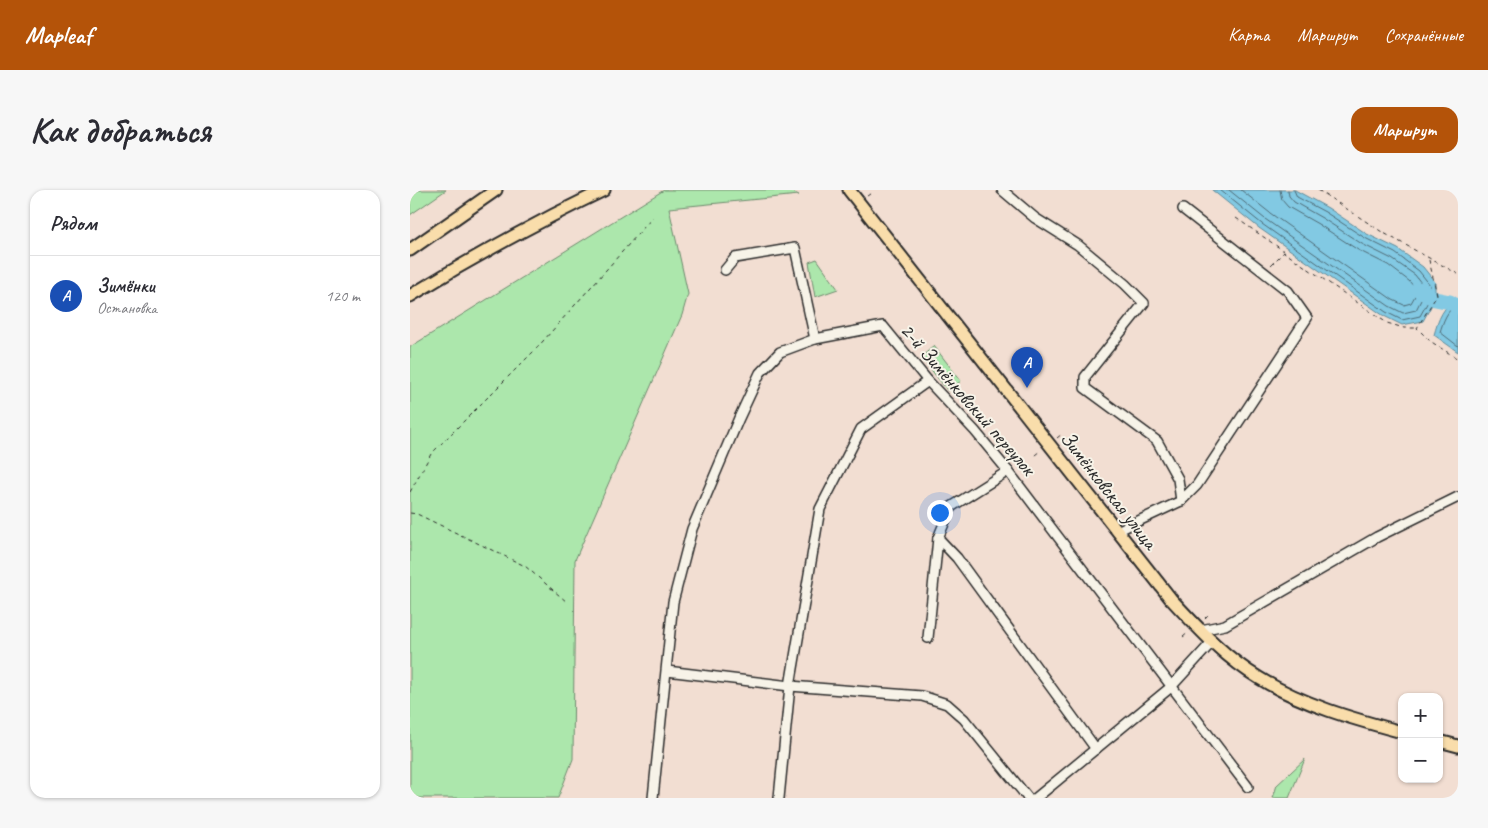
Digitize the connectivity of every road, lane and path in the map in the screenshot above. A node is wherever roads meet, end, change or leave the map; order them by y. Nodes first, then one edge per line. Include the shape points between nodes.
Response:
1 (496, 190) edge
2 (604, 190) edge
3 (848, 190) edge
4 (1002, 190) edge
5 (1318, 190) edge
6 (1183, 209) dead end
7 (653, 217) dead end
8 (1236, 218) dead end
9 (410, 250) edge
10 (1284, 252) junction
11 (1428, 258) junction
12 (1270, 266) dead end
13 (725, 270) dead end
14 (1458, 274) edge
15 (410, 296) edge
16 (1417, 328) junction
17 (815, 339) junction
18 (1458, 359) edge
19 (928, 381) junction
20 (1008, 471) junction
21 (410, 492) edge
22 (1458, 497) edge
23 (1181, 501) junction
24 (410, 513) edge
25 (1117, 531) junction
26 (938, 538) junction
27 (567, 602) dead end
28 (1201, 630) junction
29 (928, 638) dead end
30 (1212, 642) junction
31 (667, 671) junction
32 (790, 686) junction
33 (1171, 686) junction
34 (1398, 731) edge
35 (1443, 742) edge
36 (1458, 746) edge
37 (1096, 749) junction
38 (1248, 787) dead end
39 (653, 798) edge
40 (779, 798) edge
41 (1028, 798) edge
42 (1036, 798) edge

1 - 9 main road
2 - 15 main road via 463,263
3 - 25 main road, Зимёнковская улица
4 - 23 street via 1035,218 1078,245 1144,303 1086,377 1085,388 1157,441 1178,478
5 - 11 path
6 - 23 street via 1288,291 1306,318 1197,486
7 - 21 path via 536,349 431,454
8 - 10 path
10 - 12 path
10 - 16 path via 1387,323
11 - 14 path
11 - 16 path via 1437,295
13 - 17 street via 735,258 795,248
16 - 18 path via 1430,341
17 - 19 street, 2-й Зимёнковский переулок via 883,326
17 - 31 street, 2-й Зимёнковский переулок via 780,352 760,373 739,418 692,529 673,602
19 - 20 street, 2-й Зимёнковский переулок
19 - 32 street via 861,429 820,509
20 - 26 street via 952,507
20 - 33 street, 2-й Зимёнковский переулок
22 - 28 street via 1377,537 1225,625
23 - 25 street
24 - 27 path via 525,566
25 - 28 main road, Зимёнковская улица via 1171,600
26 - 29 street
26 - 37 street via 958,558
28 - 30 main road, Зимёнковская улица
30 - 33 street
30 - 34 main road, Зимёнковская улица via 1258,678 1286,693 1338,714
31 - 32 street
31 - 39 street, 2-й Зимёнковский переулок
32 - 40 street
32 - 41 street via 922,696 947,704 964,719
33 - 37 street
33 - 38 street, 2-й Зимёнковский переулок
35 - 36 main road
37 - 42 street

